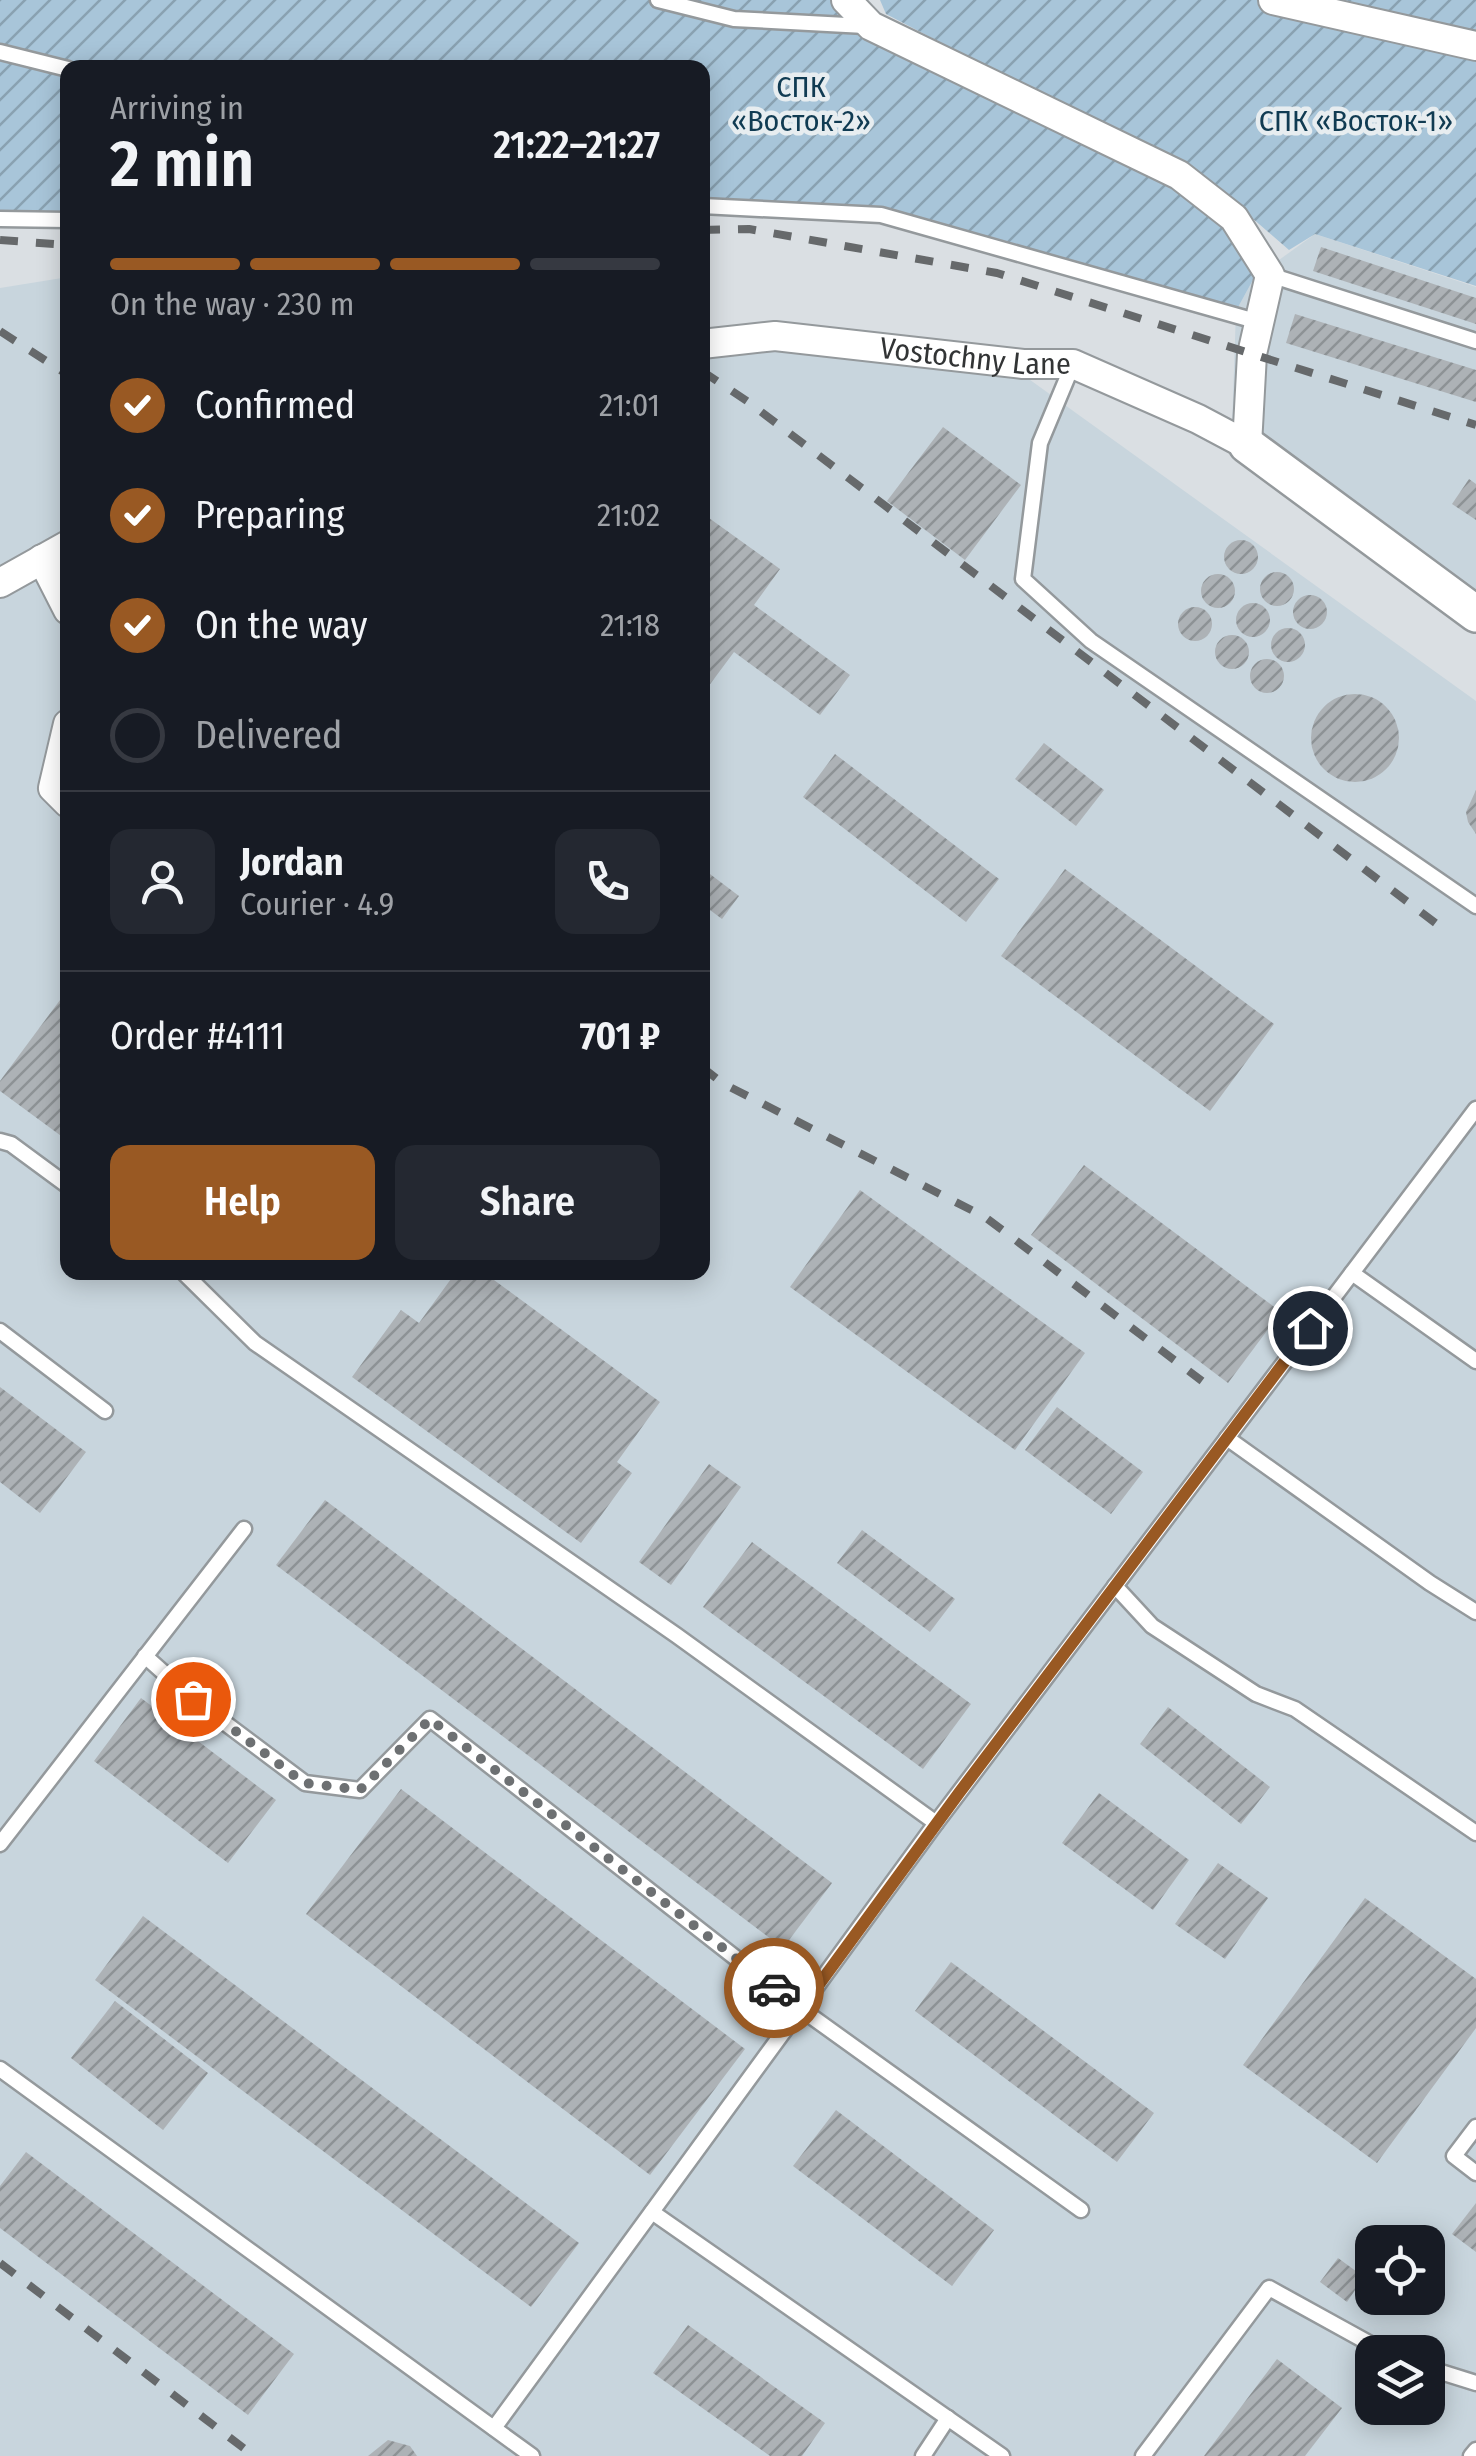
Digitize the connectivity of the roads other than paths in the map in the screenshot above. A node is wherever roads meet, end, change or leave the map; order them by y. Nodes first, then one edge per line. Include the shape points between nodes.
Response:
1 (658, 0) edge
2 (846, 0) edge
3 (1272, 0) edge
4 (871, 26) junction
5 (1476, 46) edge
6 (0, 52) edge
7 (60, 67) edge
8 (710, 206) edge
9 (0, 219) edge
10 (60, 220) edge
11 (1270, 275) junction
12 (1259, 322) junction
13 (1476, 341) edge
14 (710, 343) edge
15 (1073, 364) junction
16 (1247, 445) junction
17 (60, 550) edge
18 (42, 560) junction
19 (0, 584) edge
20 (60, 595) edge
21 (1476, 614) edge
22 (60, 756) edge
23 (60, 795) edge
24 (1476, 906) edge
25 (1476, 1109) edge
26 (0, 1142) edge
27 (60, 1180) edge
28 (1352, 1273) junction
29 (191, 1280) edge
30 (0, 1331) edge
31 (1476, 1361) edge
32 (105, 1411) dead end
33 (1227, 1438) junction
34 (244, 1529) dead end
35 (1115, 1586) junction
36 (1476, 1612) edge
37 (145, 1656) junction
38 (936, 1823) junction
39 (1476, 1833) edge
40 (0, 1844) edge
41 (801, 2009) junction
42 (0, 2069) edge
43 (1476, 2127) edge
44 (1476, 2172) edge
45 (1082, 2210) dead end
46 (652, 2212) junction
47 (1355, 2335) edge
48 (1445, 2373) edge
49 (1476, 2383) edge
50 (948, 2418) junction
51 (494, 2428) junction
52 (1476, 2450) edge
53 (532, 2456) edge
54 (922, 2456) edge
55 (1002, 2456) edge
56 (1142, 2456) edge
57 (1471, 2456) edge

1 - 4 lane via 734,19
2 - 4 street
3 - 5 street
4 - 11 street via 1179,175 1234,218
6 - 7 lane
8 - 12 lane via 882,216
9 - 10 lane
11 - 12 street
11 - 13 lane
12 - 16 street
14 - 15 street, Vostochny Lane via 775,336
15 - 16 street, Vostochny Lane
15 - 24 lane via 1040,443 1023,579 1091,641
16 - 21 street, Vostochny Lane
17 - 18 street
18 - 19 street
18 - 20 street
22 - 23 street via 52,788
25 - 28 lane
26 - 27 lane
28 - 31 lane
28 - 33 lane
29 - 38 lane via 255,1343
30 - 32 lane
33 - 35 lane
33 - 36 lane
34 - 37 lane
35 - 38 lane
35 - 39 lane via 1152,1626 1256,1694 1295,1709
37 - 40 lane
37 - 41 lane via 304,1783 360,1790 430,1719
38 - 41 lane
41 - 45 lane
41 - 46 lane
42 - 51 lane
43 - 44 lane via 1454,2156
46 - 50 lane
46 - 51 lane
47 - 56 lane via 1269,2288
48 - 49 lane
50 - 54 lane
50 - 55 lane
51 - 53 lane
52 - 57 lane

